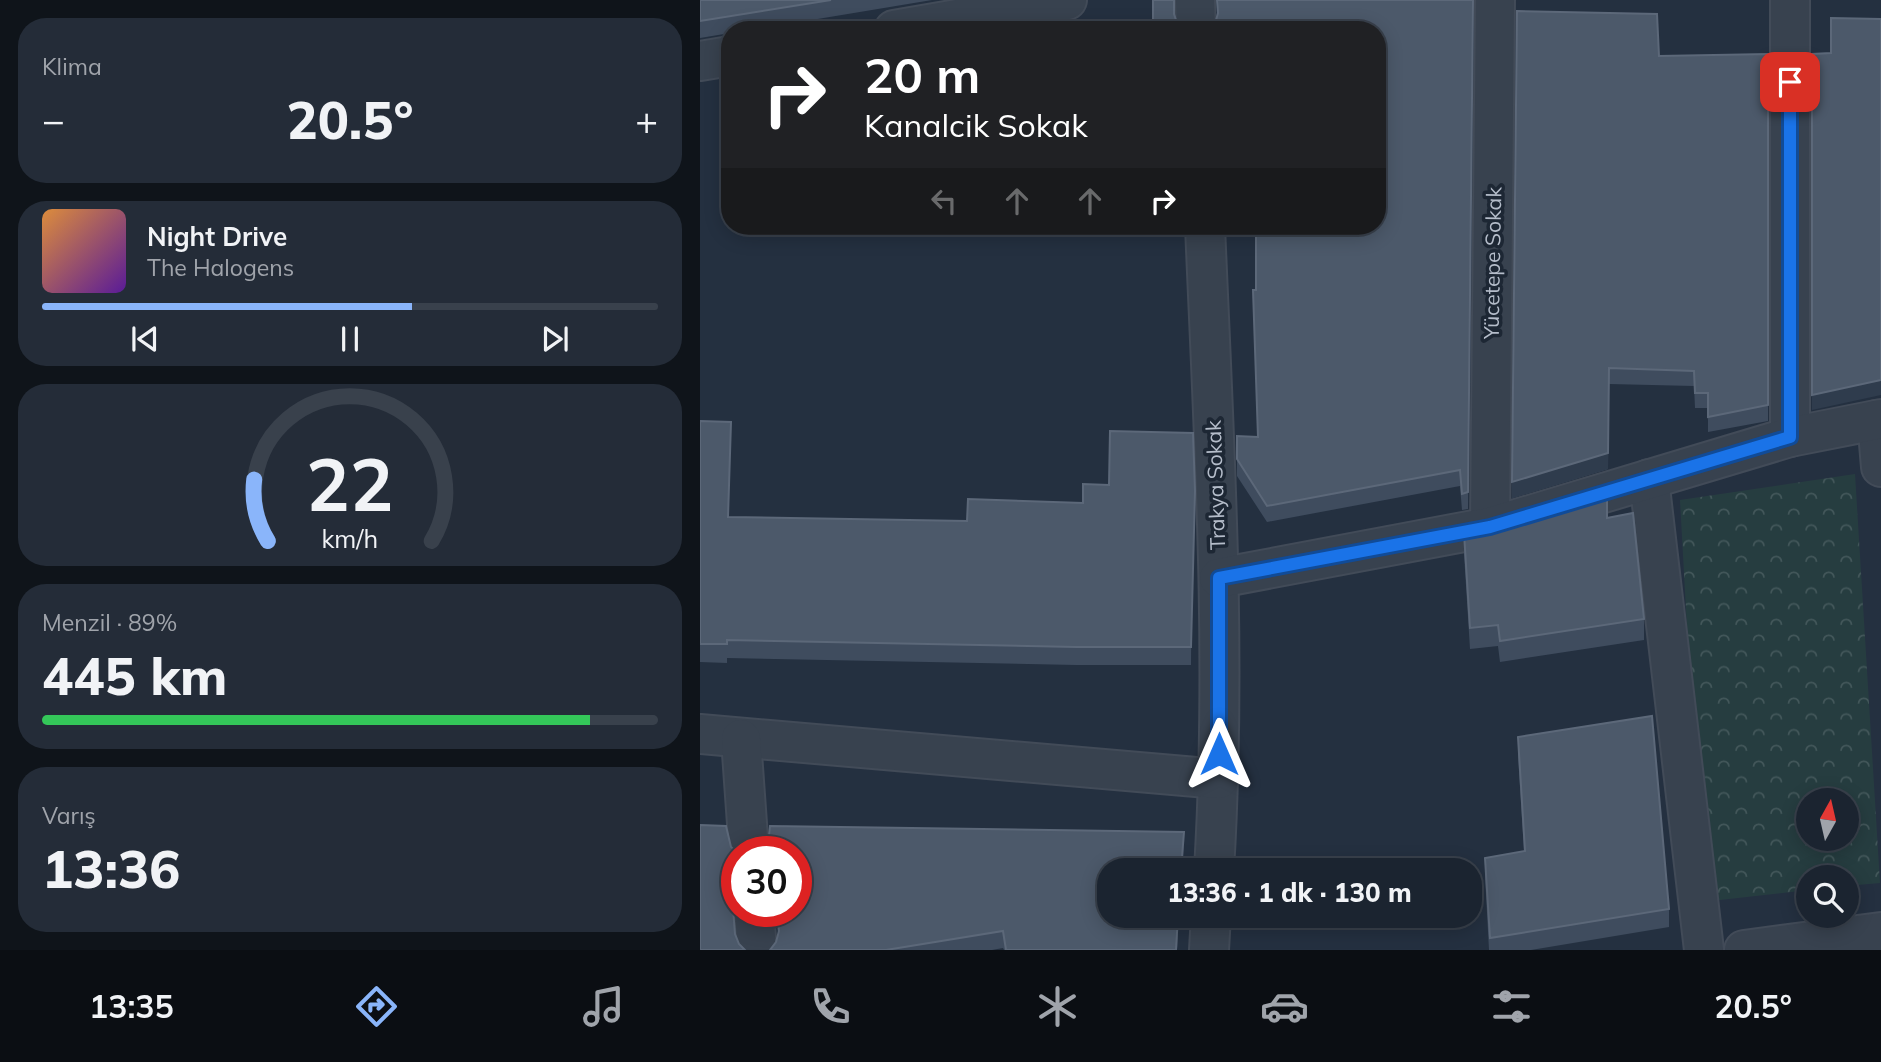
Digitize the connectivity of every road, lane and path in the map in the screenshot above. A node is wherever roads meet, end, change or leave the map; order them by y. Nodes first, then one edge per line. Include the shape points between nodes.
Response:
1 (1067, 0) edge
2 (1195, 0) edge
3 (1495, 0) edge
4 (1790, 0) edge
5 (946, 21) edge
6 (1196, 21) edge
7 (721, 58) edge
8 (700, 61) edge
9 (1205, 235) edge
10 (1879, 420) edge
11 (1790, 437) junction
12 (1881, 467) edge
13 (1649, 479) junction
14 (1490, 527) junction
15 (1219, 578) junction
16 (700, 734) edge
17 (741, 739) junction
18 (1219, 779) junction
19 (748, 836) edge
20 (1215, 858) edge
21 (755, 927) edge
22 (1210, 928) edge
23 (1881, 932) edge
24 (757, 950) edge
25 (1209, 950) edge
26 (1704, 950) edge
27 (1744, 950) edge

1 - 5 street
2 - 6 street
3 - 14 street, Yücetepe Sokak
4 - 11 street
7 - 8 street
9 - 15 street, Trakya Sokak
10 - 11 street
10 - 12 street
11 - 13 street
13 - 14 street
13 - 26 street
14 - 15 street
15 - 18 street, Trakya Sokak
16 - 17 street
17 - 18 street
17 - 19 street
18 - 20 street, Trakya Sokak
21 - 24 street
22 - 25 street
23 - 27 street

